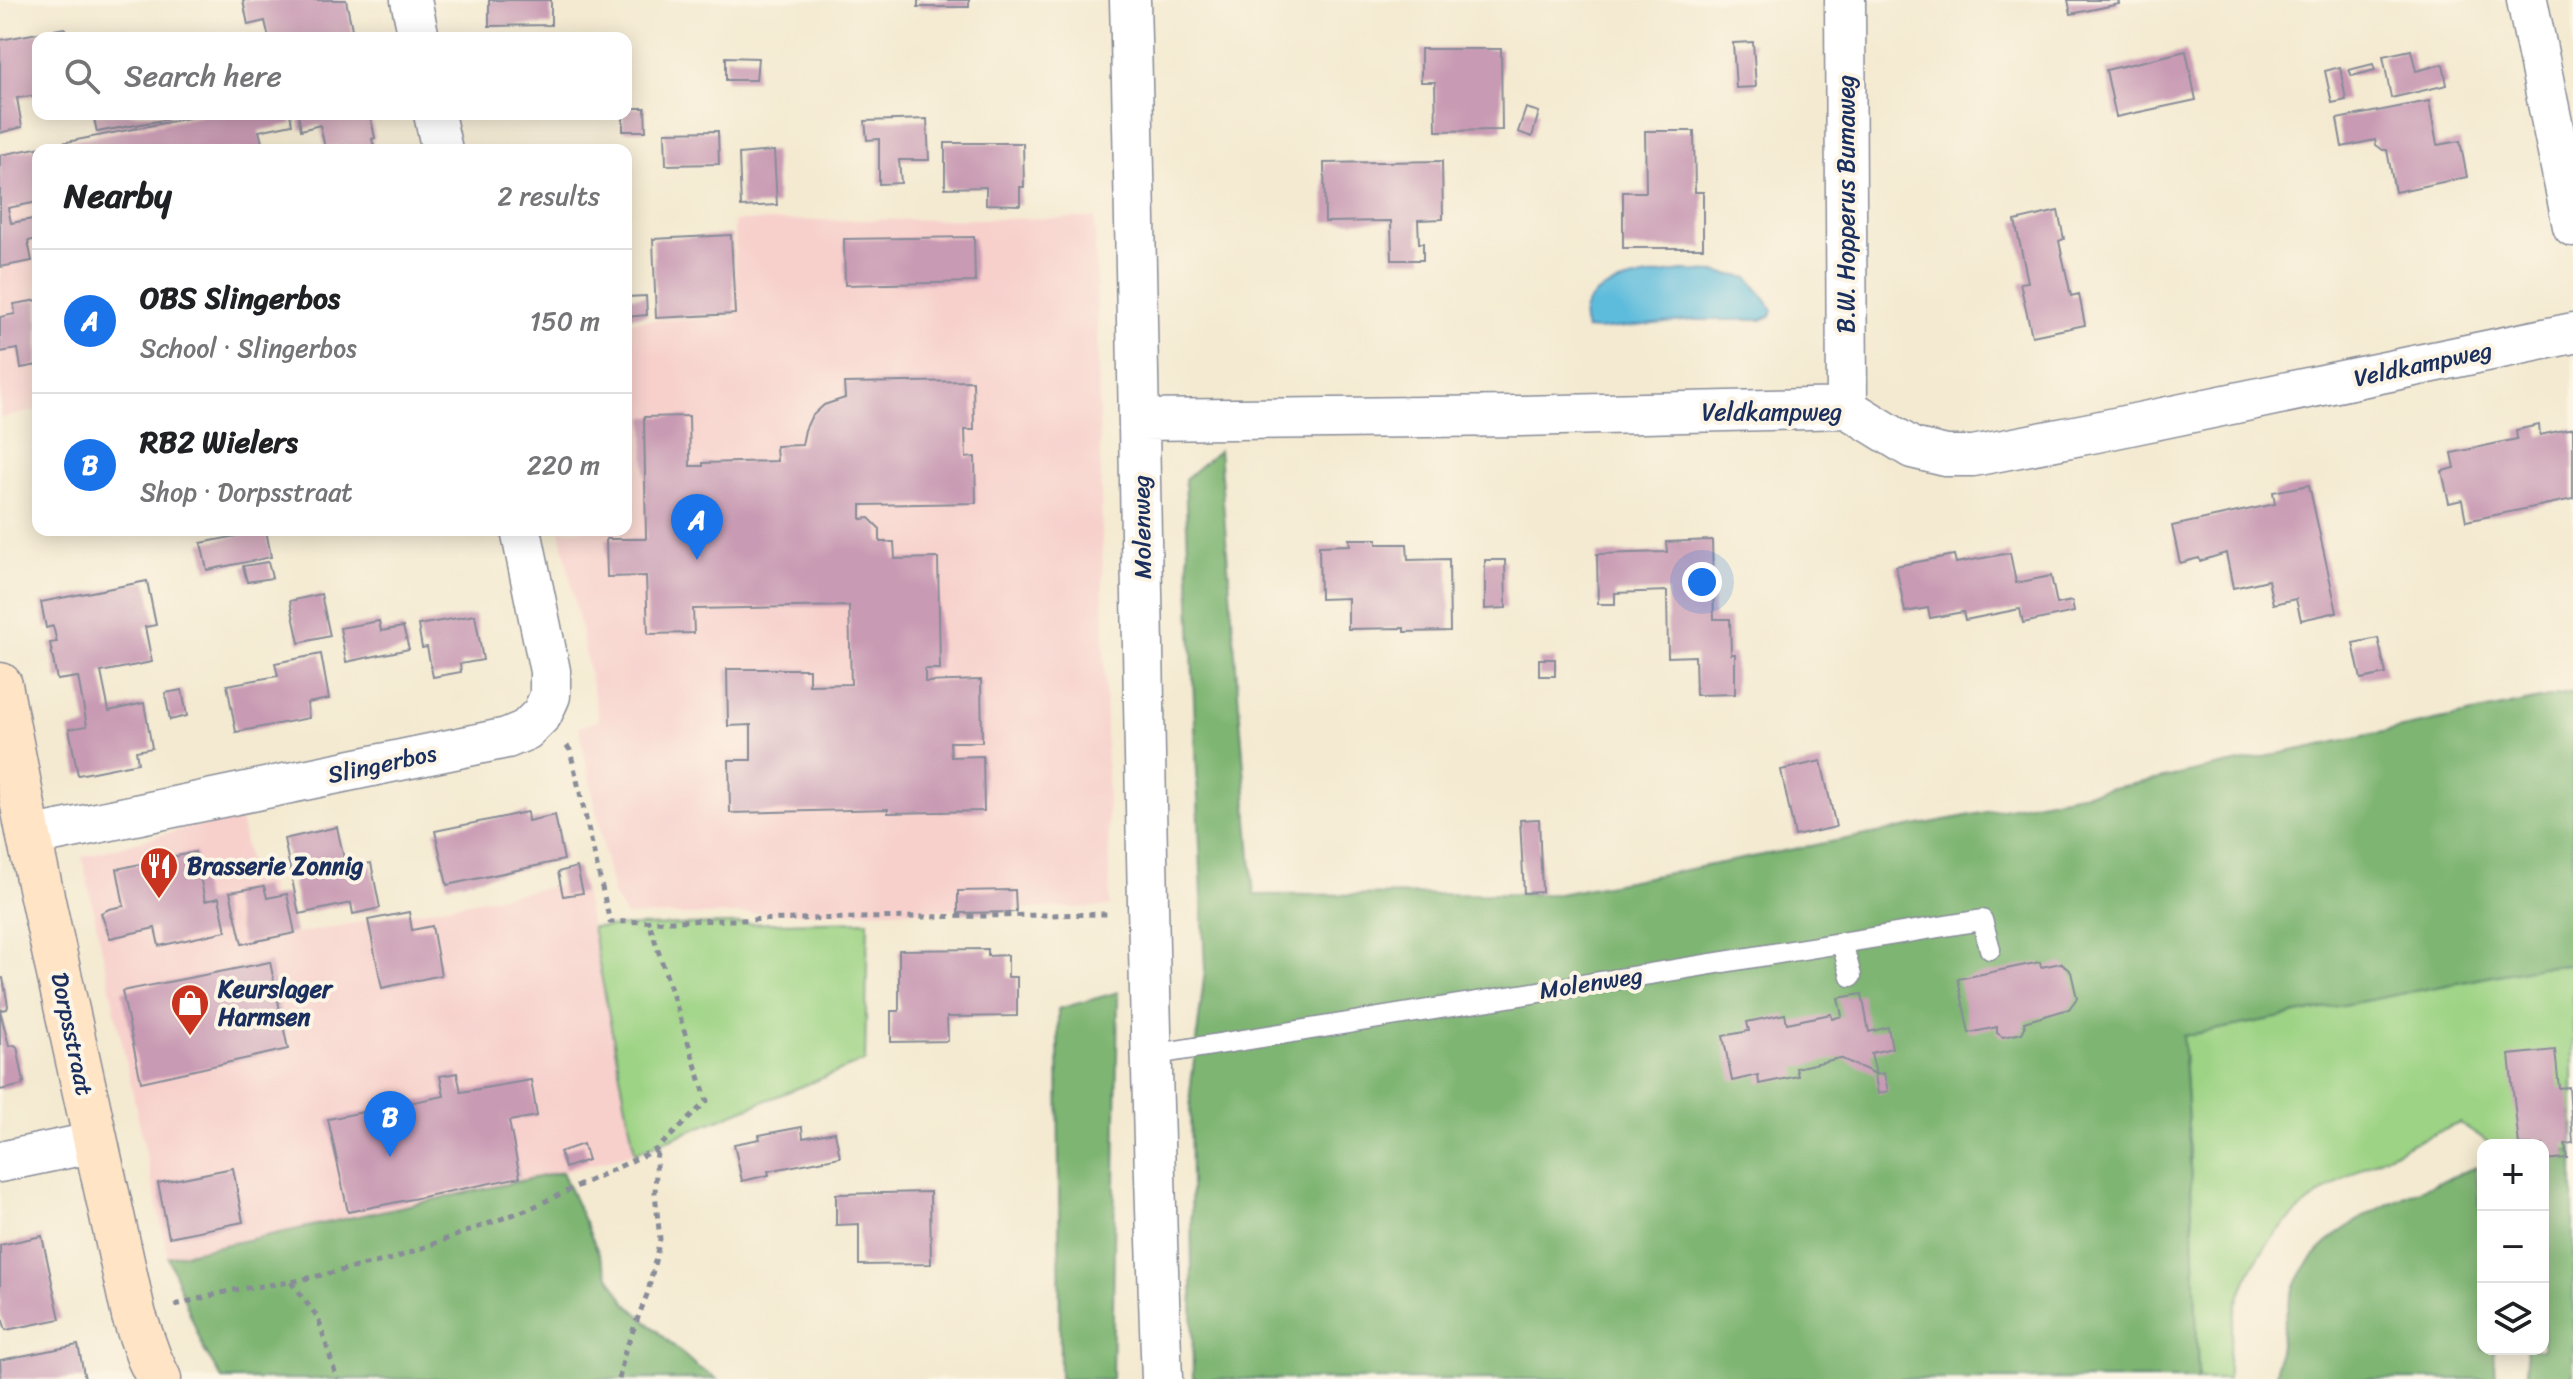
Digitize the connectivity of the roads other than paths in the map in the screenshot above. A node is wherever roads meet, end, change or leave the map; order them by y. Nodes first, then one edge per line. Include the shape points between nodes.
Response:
1 (411, 0) edge
2 (1130, 0) edge
3 (1845, 0) edge
4 (2527, 0) edge
5 (418, 32) edge
6 (435, 120) edge
7 (441, 144) edge
8 (2573, 226) edge
9 (2573, 333) edge
10 (1847, 408) junction
11 (1141, 420) junction
12 (522, 536) edge
13 (0, 685) edge
14 (29, 837) junction
15 (1842, 943) junction
16 (1990, 949) dead end
17 (1851, 976) dead end
18 (1151, 1055) junction
19 (96, 1142) junction
20 (0, 1162) edge
21 (159, 1379) edge
22 (1162, 1379) edge

1 - 5 street
2 - 11 street, Molenweg
3 - 10 street, B.W. Hopperus Bumaweg
4 - 8 street
6 - 7 street
9 - 10 street, Veldkampweg via 1973,456 1912,448
10 - 11 street, Veldkampweg
11 - 18 street, Molenweg
12 - 14 street, Slingerbos via 550,671 550,696 526,730
13 - 14 street, Dorpsstraat
14 - 19 street, Dorpsstraat
15 - 16 lane, Molenweg via 1982,920
15 - 17 lane
15 - 18 lane, Molenweg
18 - 22 street, Molenweg
19 - 20 street
19 - 21 street, Dorpsstraat via 134,1316

